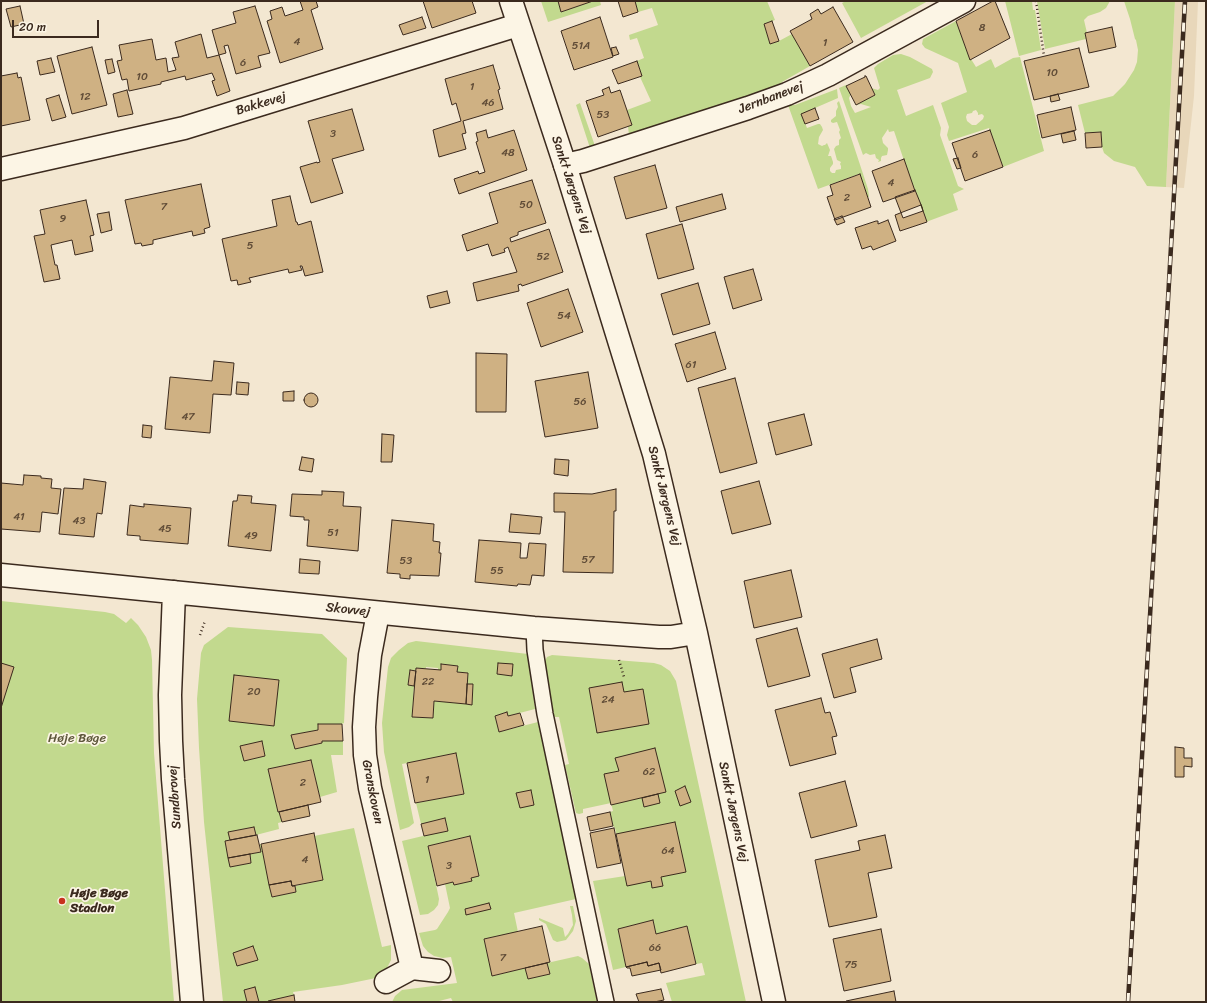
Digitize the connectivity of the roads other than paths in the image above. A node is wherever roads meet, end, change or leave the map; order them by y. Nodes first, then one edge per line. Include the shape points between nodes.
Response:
1 (511, 1) edge
2 (964, 1) edge
3 (518, 24) junction
4 (565, 165) junction
5 (1, 169) edge
6 (1, 575) edge
7 (174, 592) junction
8 (378, 613) junction
9 (534, 628) junction
10 (696, 633) junction
11 (412, 968) junction
12 (439, 971) dead end
13 (386, 982) dead end
14 (192, 1002) edge
15 (606, 1002) edge
16 (774, 1002) edge

1 - 3 street, Sankt Jørgens Vej
2 - 4 street, Jernbanevej via 828,75 787,94
3 - 4 street, Sankt Jørgens Vej
3 - 5 street, Bakkevej via 184,128
4 - 10 street, Sankt Jørgens Vej via 654,454
6 - 7 street, Skovvej
7 - 8 street, Skovvej
7 - 14 street, Sundbrovej via 170,682 171,741
8 - 9 street, Skovvej
8 - 11 street, Granskoven via 367,683 365,754 370,788
9 - 10 street, Skovvej via 659,637
9 - 15 lane via 545,714
10 - 16 street, Sankt Jørgens Vej
11 - 12 street
11 - 13 street

